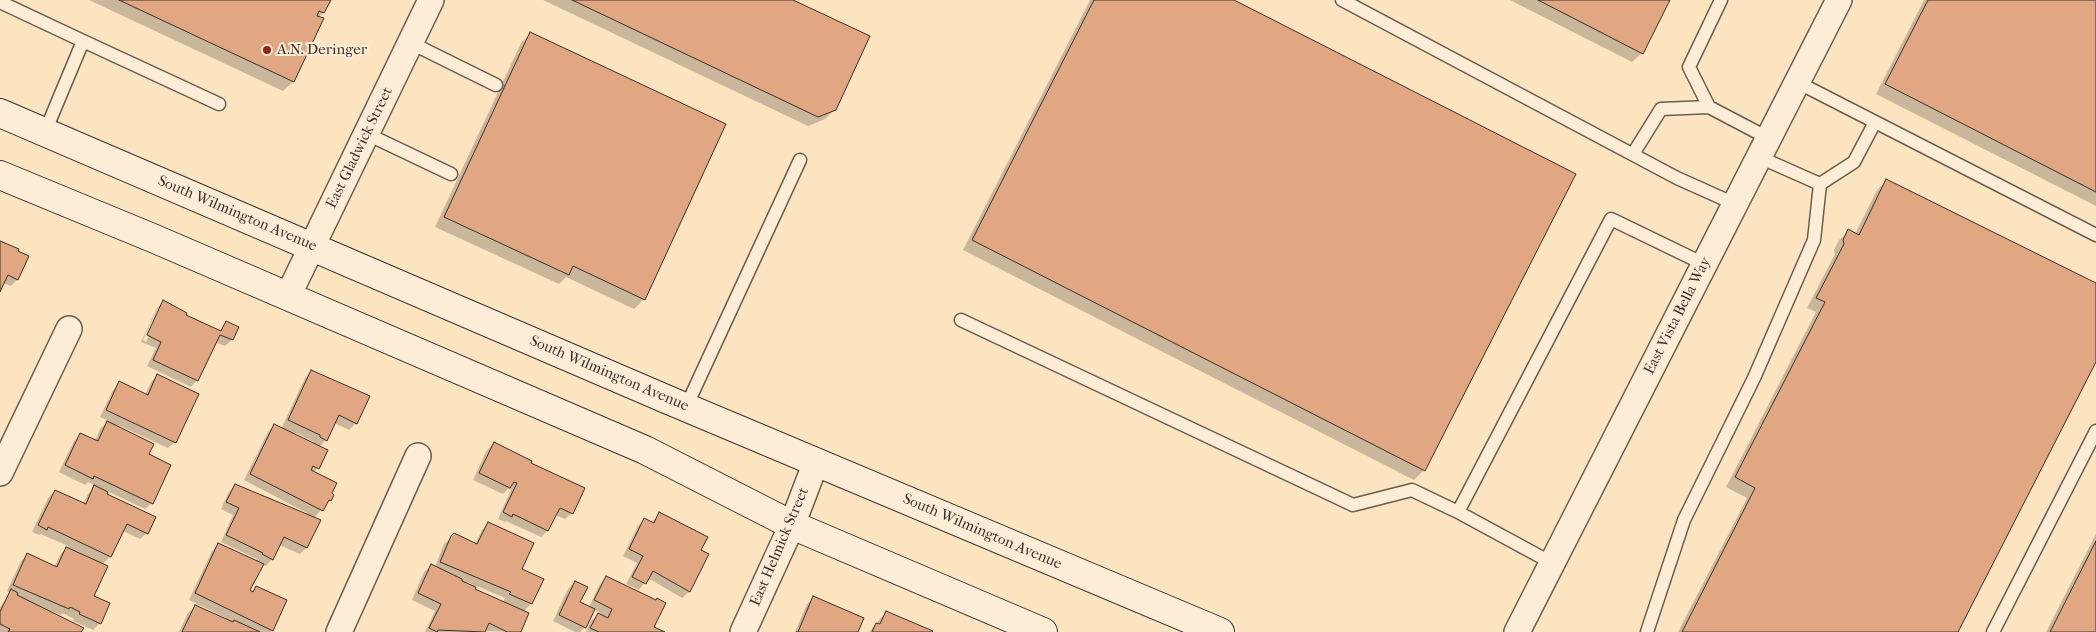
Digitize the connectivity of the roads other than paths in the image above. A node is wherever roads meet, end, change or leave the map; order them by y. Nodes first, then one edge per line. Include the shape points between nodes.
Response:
1 (431, 0) edge
2 (1342, 0) edge
3 (1722, 0) edge
4 (1839, 0) edge
5 (0, 2) edge
6 (84, 41) junction
7 (411, 43) junction
8 (1797, 82) junction
9 (496, 85) dead end
10 (219, 104) dead end
11 (1708, 107) junction
12 (0, 113) edge
13 (1875, 122) junction
14 (45, 132) junction
15 (367, 134) junction
16 (1764, 147) junction
17 (1633, 154) junction
18 (800, 160) dead end
19 (452, 174) dead end
20 (0, 175) edge
21 (1820, 184) junction
22 (1735, 204) junction
23 (2096, 235) edge
24 (313, 246) junction
25 (1704, 264) junction
26 (288, 296) junction
27 (961, 320) dead end
28 (69, 329) dead end
29 (686, 407) junction
30 (2096, 431) edge
31 (418, 456) dead end
32 (816, 462) junction
33 (0, 473) edge
34 (1458, 512) junction
35 (792, 525) junction
36 (1552, 563) junction
37 (339, 632) edge
38 (744, 632) edge
39 (1043, 632) edge
40 (1220, 632) edge
41 (1517, 632) edge
42 (1648, 632) edge
43 (1993, 632) edge

1 - 7 street, East Gladwick Street
2 - 17 lane
3 - 11 lane via 1690,67
4 - 8 street, East Vista Bella Way
5 - 6 lane
6 - 10 lane
6 - 14 lane
7 - 9 lane
7 - 15 street, East Gladwick Street
8 - 13 lane
8 - 16 street, East Vista Bella Way
11 - 16 lane
11 - 17 lane via 1661,109
12 - 14 main road, South Wilmington Avenue
13 - 21 lane via 1854,162
13 - 23 lane
14 - 24 main road, South Wilmington Avenue
15 - 19 lane
15 - 24 street, East Gladwick Street
16 - 21 lane
16 - 22 street, East Vista Bella Way
17 - 22 lane
18 - 29 lane
20 - 26 main road
21 - 42 lane via 1814,240 1754,378 1684,520
22 - 25 street, East Vista Bella Way
24 - 26 street, East Gladwick Street
24 - 29 main road, South Wilmington Avenue
25 - 34 lane via 1611,219
25 - 36 street, East Vista Bella Way
26 - 35 main road via 644,450
27 - 34 lane via 1353,505 1412,490
28 - 33 street
29 - 32 main road, South Wilmington Avenue
30 - 43 lane
31 - 37 street
32 - 35 street, East Helmick Street
32 - 40 main road, South Wilmington Avenue
34 - 36 lane
35 - 38 street, East Helmick Street
35 - 39 main road
36 - 41 street, East Vista Bella Way

